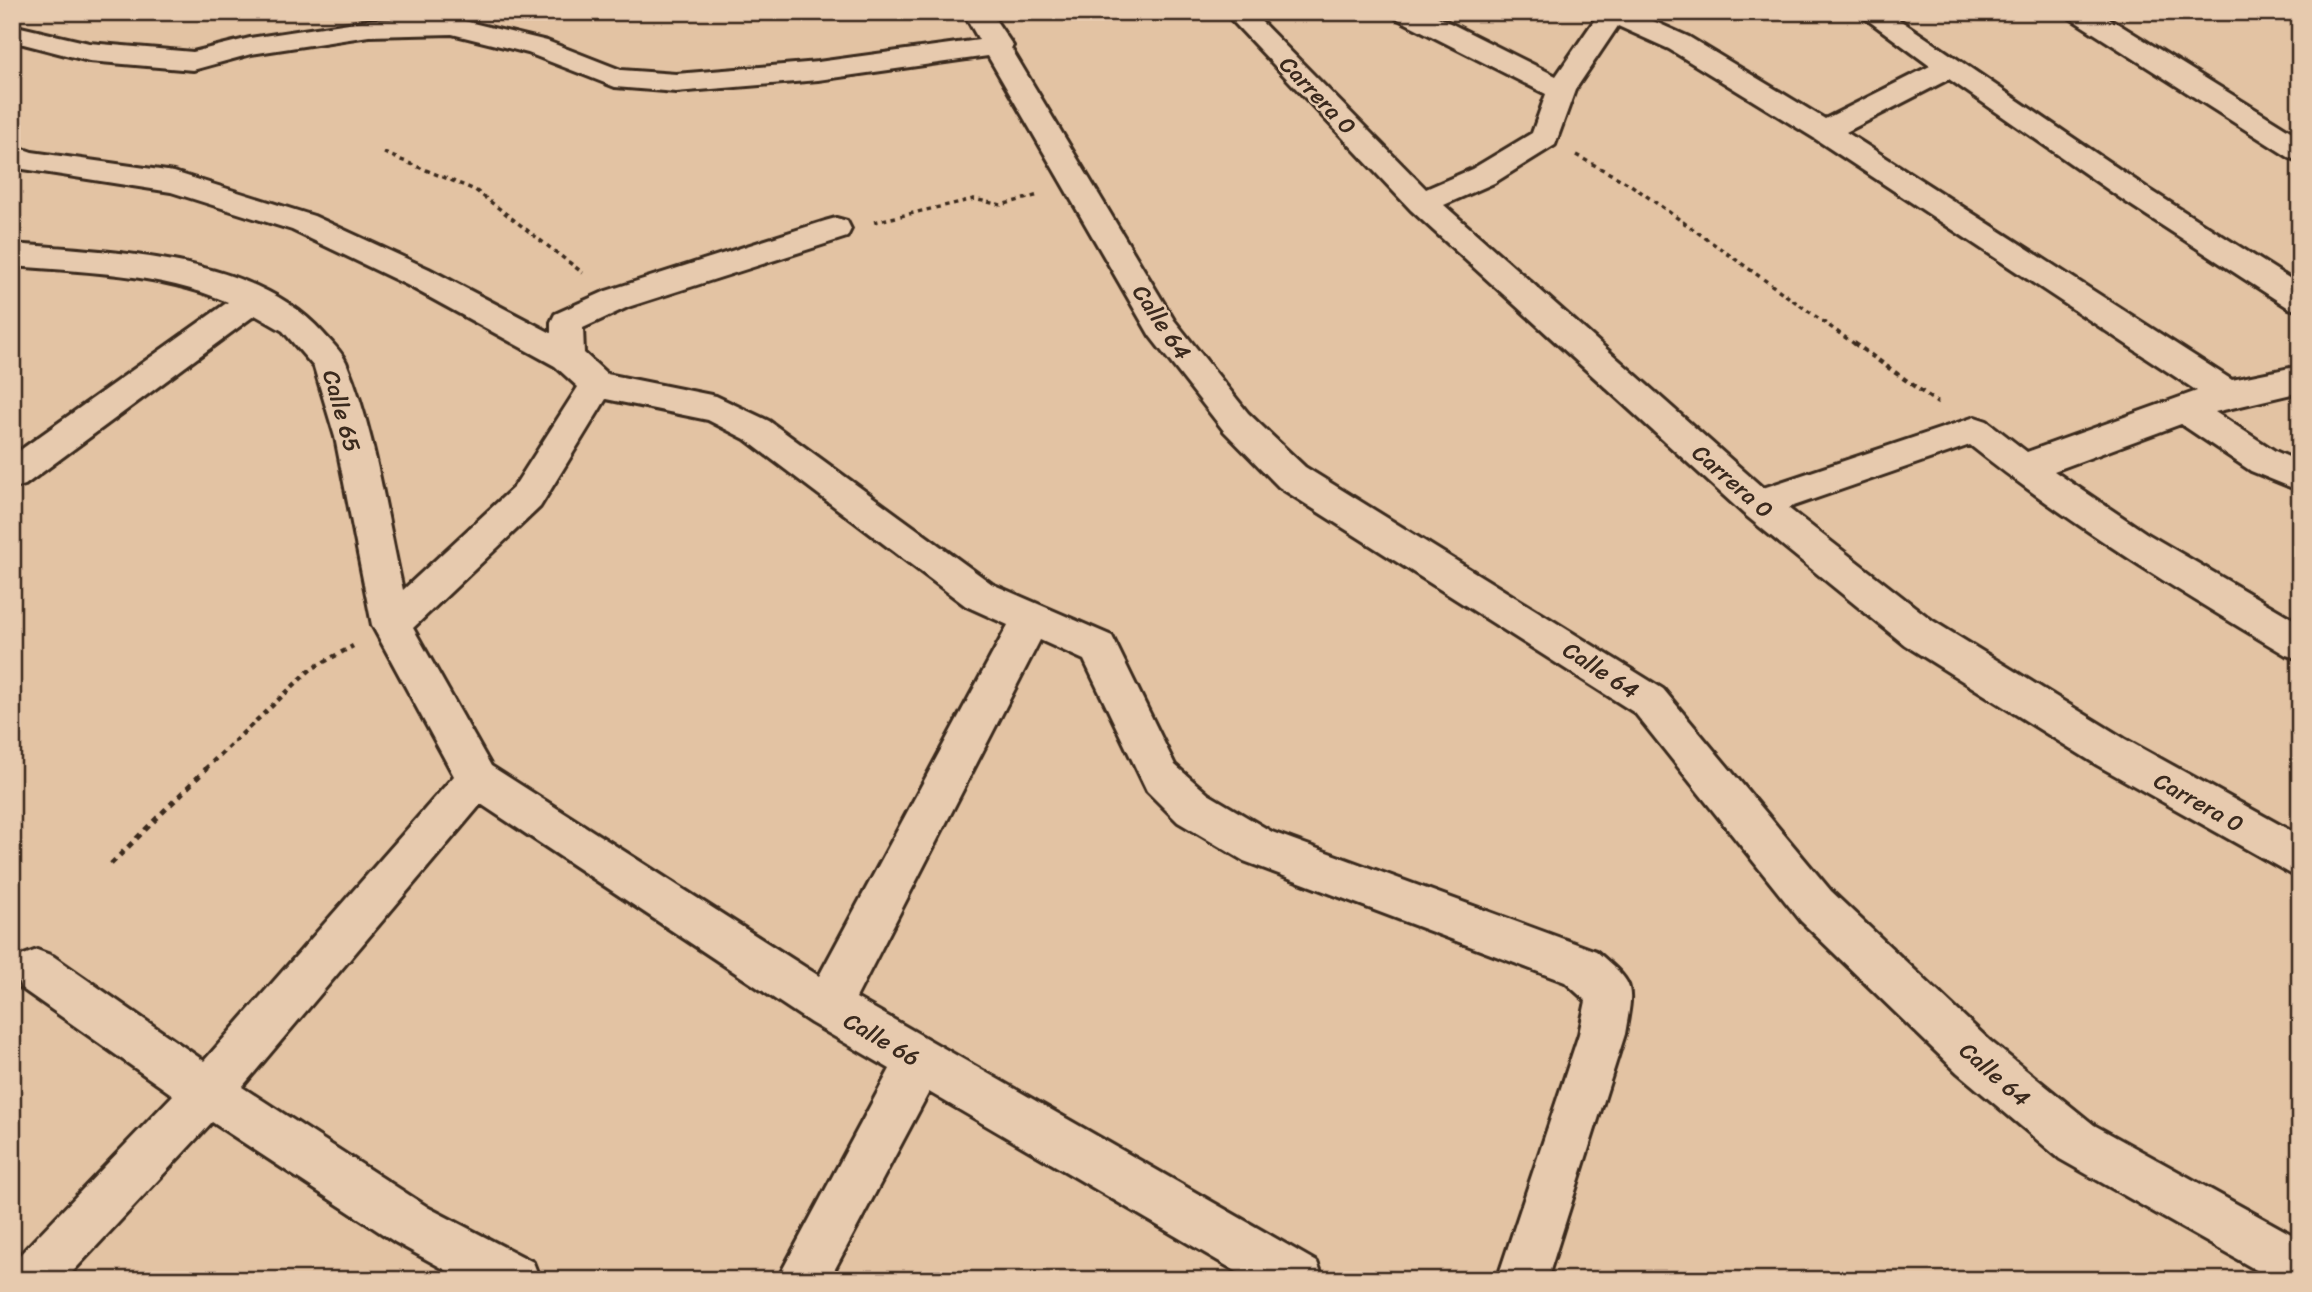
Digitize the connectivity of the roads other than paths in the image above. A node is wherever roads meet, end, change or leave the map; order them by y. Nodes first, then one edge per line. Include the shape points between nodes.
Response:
1 (976, 12) edge
2 (1237, 12) edge
3 (1406, 12) edge
4 (1870, 12) edge
5 (2080, 12) edge
6 (1615, 13) edge
7 (12, 33) edge
8 (999, 46) junction
9 (1952, 67) junction
10 (1561, 90) junction
11 (1824, 131) junction
12 (2300, 151) edge
13 (12, 155) edge
14 (1422, 203) junction
15 (836, 229) road end
16 (12, 255) edge
17 (254, 300) junction
18 (2300, 300) edge
19 (567, 357) junction
20 (2300, 379) edge
21 (597, 386) junction
22 (2228, 394) junction
23 (2184, 410) junction
24 (2022, 468) junction
25 (12, 475) edge
26 (2300, 477) edge
27 (1757, 504) junction
28 (1032, 617) junction
29 (391, 625) junction
30 (2300, 643) edge
31 (477, 779) junction
32 (2300, 859) edge
33 (37, 972) dead end
34 (827, 1007) junction
35 (920, 1061) junction
36 (208, 1092) junction
37 (2300, 1267) edge
38 (32, 1280) edge
39 (515, 1280) edge
40 (802, 1280) edge
41 (1299, 1280) edge
42 (1522, 1280) edge

1 - 8 street, Calle 64
2 - 14 street, Carrera 0
3 - 10 street
4 - 9 street
5 - 12 street
6 - 10 street
6 - 11 street via 1679,43
7 - 8 street via 89,52 193,61 250,47 369,29 452,26 537,47 615,78 676,83 818,71
8 - 37 street, Calle 64 via 1162,328 1236,422 1292,477 1649,701 1816,906 1974,1057 2077,1142
9 - 11 street
9 - 18 street via 2207,244
10 - 14 street via 1545,138 1483,176
11 - 22 street
13 - 19 street via 174,182 303,223 418,277
14 - 27 street, Carrera 0
15 - 19 street via 617,299 567,322
16 - 17 street, Calle 65 via 124,264 204,279
17 - 25 street
17 - 29 street, Calle 65 via 295,323 329,362 352,437
19 - 21 street
20 - 22 street
21 - 28 street via 716,409 757,430 979,596
21 - 29 street via 527,497
22 - 23 street
23 - 24 street
23 - 26 street via 2263,461
24 - 27 street via 1975,430
24 - 30 street via 2157,560
27 - 32 street, Carrera 0 via 1919,633 2111,752
28 - 34 street
28 - 42 street via 1098,648 1161,778 1193,808 1259,847 1580,966 1610,993 1602,1034
29 - 31 street, Calle 65
31 - 34 street, Calle 66
31 - 36 street
33 - 36 street
34 - 35 street, Calle 66
35 - 40 street
35 - 41 street, Calle 66
36 - 38 street
36 - 39 street via 412,1225

